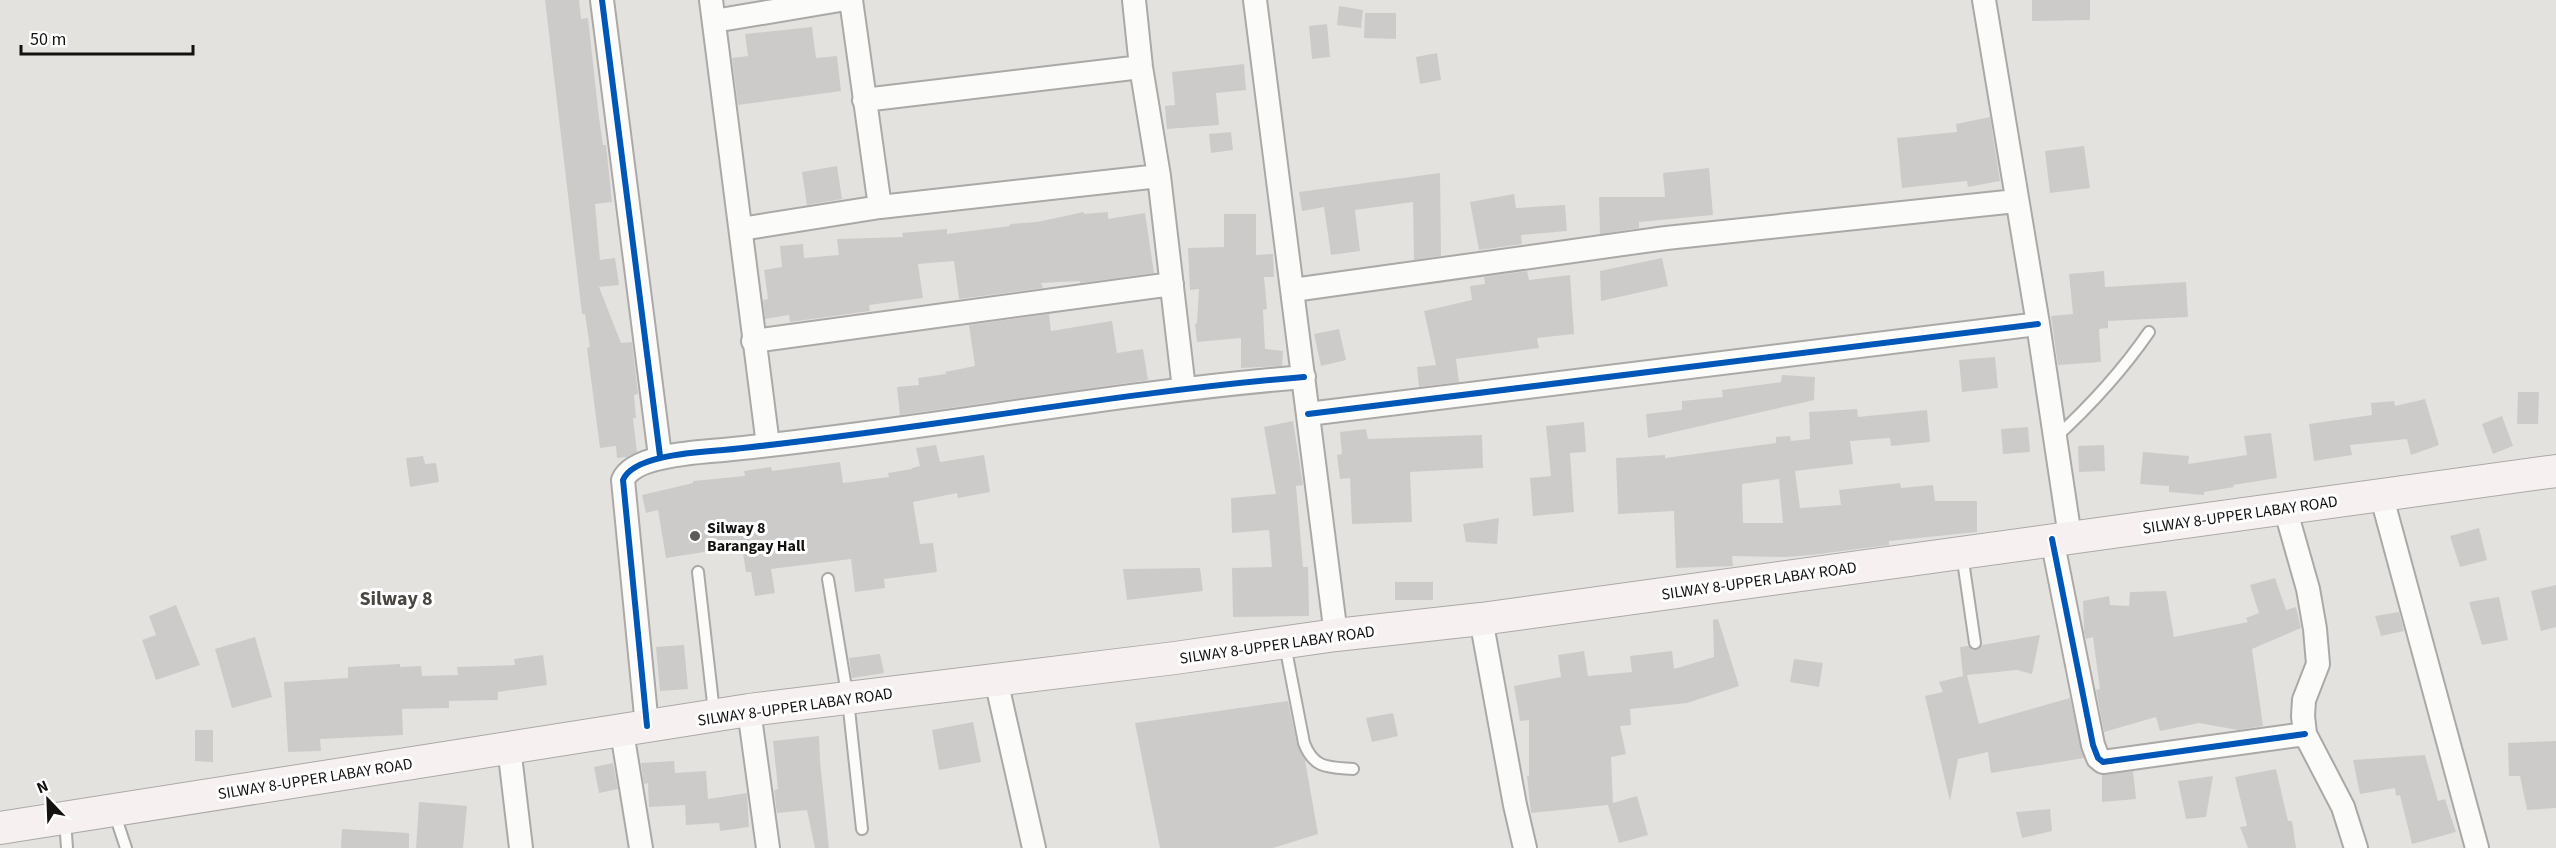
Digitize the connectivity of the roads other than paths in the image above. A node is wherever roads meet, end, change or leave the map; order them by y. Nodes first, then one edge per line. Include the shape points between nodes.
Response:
1 (602, 0) edge
2 (840, 0) edge
3 (851, 0) edge
4 (1134, 0) edge
5 (1255, 0) edge
6 (1984, 0) edge
7 (712, 11) edge
8 (1141, 67) junction
9 (864, 100) junction
10 (1158, 176) junction
11 (2016, 201) junction
12 (880, 207) junction
13 (741, 229) junction
14 (1172, 284) junction
15 (1293, 290) junction
16 (2038, 324) junction
17 (2149, 332) dead end
18 (753, 340) junction
19 (1304, 377) junction
20 (1184, 389) junction
21 (1308, 414) junction
22 (2055, 438) junction
23 (768, 446) junction
24 (660, 456) junction
25 (2556, 471) edge
26 (2381, 494) junction
27 (2285, 508) junction
28 (2061, 538) junction
29 (1962, 552) junction
30 (698, 572) dead end
31 (828, 579) dead end
32 (1481, 619) junction
33 (1336, 635) junction
34 (1285, 642) junction
35 (1975, 643) dead end
36 (996, 680) junction
37 (848, 700) junction
38 (749, 710) junction
39 (714, 716) junction
40 (635, 729) junction
41 (2305, 734) junction
42 (509, 747) junction
43 (1353, 769) dead end
44 (113, 809) junction
45 (65, 817) junction
46 (0, 828) edge
47 (862, 829) dead end
48 (67, 848) edge
49 (126, 848) edge
50 (521, 848) edge
51 (641, 848) edge
52 (768, 848) edge
53 (1034, 848) edge
54 (1525, 848) edge
55 (2356, 848) edge
56 (2477, 848) edge

1 - 24 street
2 - 7 street
3 - 9 street
4 - 8 street
5 - 15 street
6 - 11 street
7 - 13 street
8 - 9 street
8 - 10 street
9 - 12 street
10 - 12 street
10 - 14 street
11 - 15 street via 1666,238
11 - 16 street
12 - 13 street
13 - 18 street
14 - 18 street
14 - 20 street
15 - 19 street
16 - 21 street
16 - 22 street
17 - 22 lane via 2130,359
18 - 23 street
19 - 20 street
19 - 21 street
20 - 23 street
21 - 33 street
22 - 28 street
23 - 24 street
24 - 40 street via 627,473 623,480
25 - 26 main road, SILWAY 8-UPPER LABAY ROAD
26 - 27 main road, SILWAY 8-UPPER LABAY ROAD
26 - 56 street
27 - 28 main road, SILWAY 8-UPPER LABAY ROAD
27 - 41 street via 2315,629 2318,664 2304,700
28 - 29 main road, SILWAY 8-UPPER LABAY ROAD
28 - 41 street via 2098,758 2103,762
29 - 32 main road, SILWAY 8-UPPER LABAY ROAD
29 - 35 lane
30 - 39 lane
31 - 37 lane
32 - 33 main road, SILWAY 8-UPPER LABAY ROAD
32 - 54 street
33 - 34 main road, SILWAY 8-UPPER LABAY ROAD
34 - 36 main road, SILWAY 8-UPPER LABAY ROAD
34 - 43 lane via 1309,756 1328,767
36 - 37 main road, SILWAY 8-UPPER LABAY ROAD
36 - 53 street
37 - 38 main road, SILWAY 8-UPPER LABAY ROAD
37 - 47 lane
38 - 39 main road, SILWAY 8-UPPER LABAY ROAD
38 - 52 street
39 - 40 main road, SILWAY 8-UPPER LABAY ROAD
40 - 42 main road, SILWAY 8-UPPER LABAY ROAD
40 - 51 street
41 - 55 street via 2343,807
42 - 44 main road, SILWAY 8-UPPER LABAY ROAD
42 - 50 street
44 - 45 main road, SILWAY 8-UPPER LABAY ROAD
44 - 49 lane
45 - 46 main road, SILWAY 8-UPPER LABAY ROAD
45 - 48 lane

